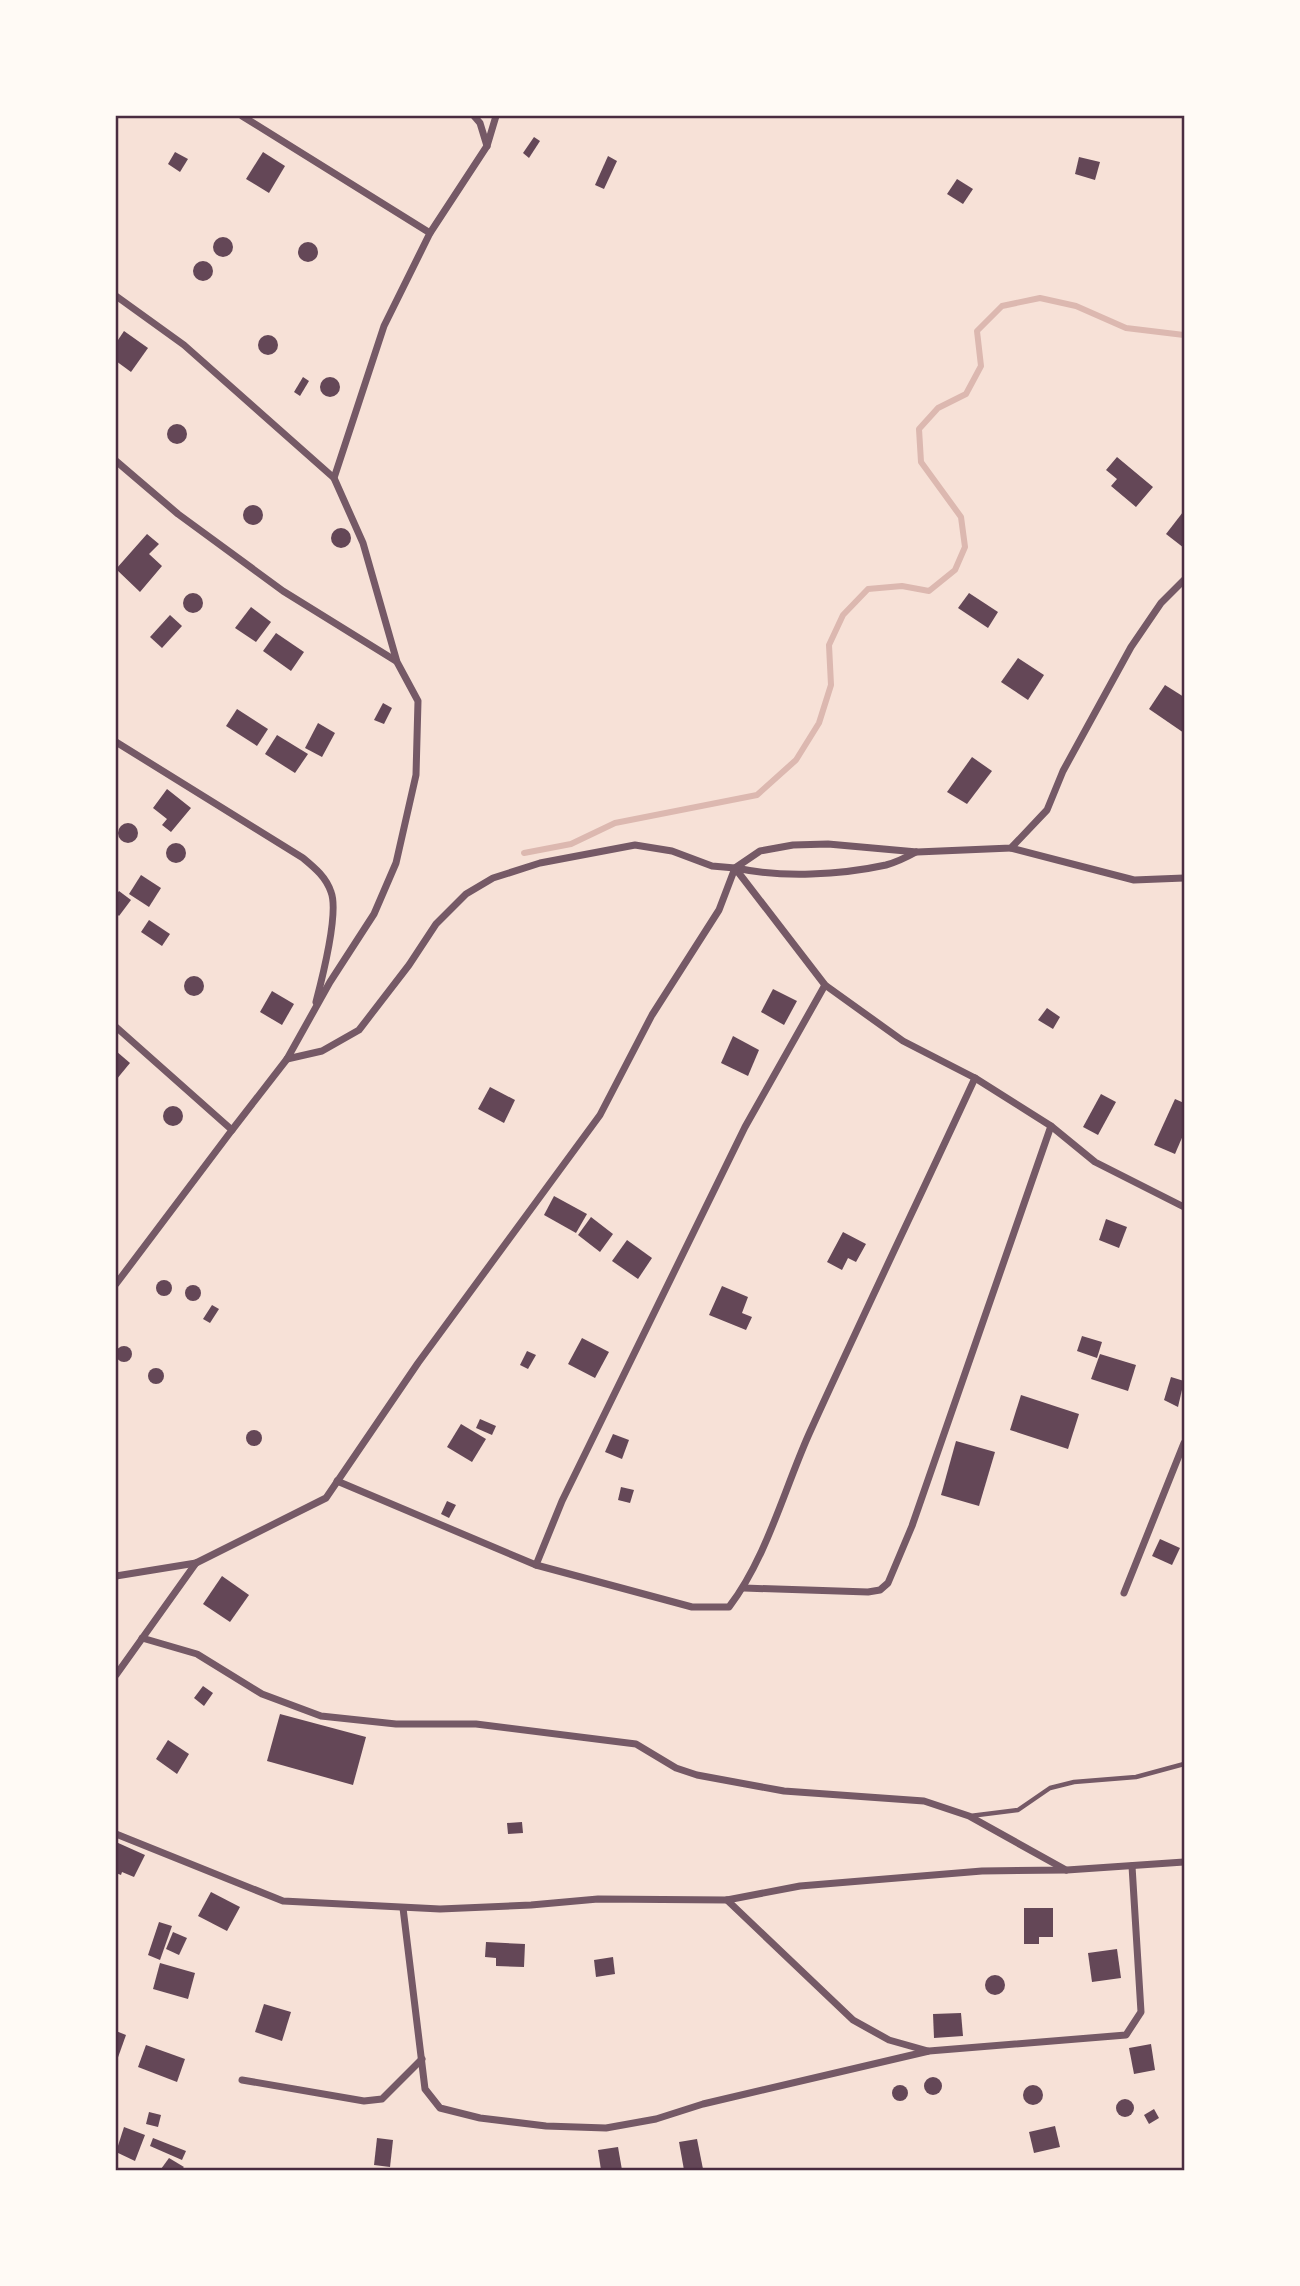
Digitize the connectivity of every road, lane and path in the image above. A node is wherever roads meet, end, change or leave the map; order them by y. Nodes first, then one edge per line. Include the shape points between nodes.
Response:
1 (242, 116) edge
2 (474, 116) edge
3 (496, 116) edge
4 (487, 146) junction
5 (430, 233) junction
6 (116, 296) edge
7 (116, 461) edge
8 (334, 478) junction
9 (1185, 580) edge
10 (397, 662) junction
11 (116, 742) edge
12 (1011, 848) junction
13 (917, 852) junction
14 (735, 868) junction
15 (1185, 878) edge
16 (825, 985) junction
17 (313, 1014) junction
18 (116, 1027) edge
19 (287, 1059) junction
20 (975, 1078) junction
21 (1051, 1126) junction
22 (232, 1130) junction
23 (1185, 1207) edge
24 (116, 1284) edge
25 (1185, 1443) edge
26 (337, 1481) junction
27 (197, 1563) junction
28 (536, 1565) junction
29 (116, 1576) edge
30 (744, 1588) junction
31 (1124, 1593) dead end
32 (142, 1638) junction
33 (116, 1675) edge
34 (1185, 1764) edge
35 (969, 1816) junction
36 (116, 1834) edge
37 (1185, 1862) edge
38 (1132, 1866) junction
39 (1067, 1870) junction
40 (727, 1900) junction
41 (403, 1908) junction
42 (929, 2051) junction
43 (422, 2059) junction
44 (242, 2080) dead end

1 - 5 street
2 - 4 street
3 - 4 street
4 - 5 street
5 - 8 street via 384,326
6 - 8 street via 184,345
7 - 10 street via 178,514 284,591
8 - 10 street via 363,543
9 - 12 street via 1161,603 1130,647 1047,810
10 - 17 street via 418,701 416,775 396,863 374,914
11 - 17 street via 303,858 324,876 333,895 331,928
12 - 13 street
12 - 15 street via 1134,880
13 - 14 street via 888,864 829,872 764,874
13 - 14 street via 793,845 760,851
14 - 16 street
14 - 19 street via 635,845 540,863 492,878 466,894 436,923 359,1030 322,1051
14 - 26 street via 719,910 652,1016 600,1115
16 - 20 street via 903,1041
16 - 28 street via 744,1127 562,1501
17 - 19 street
18 - 22 street
19 - 22 street
20 - 21 street
20 - 30 street via 809,1435
21 - 23 street via 1095,1162
21 - 30 street via 888,1583 868,1592
22 - 24 street
25 - 31 street
26 - 27 street via 326,1498
26 - 28 street
27 - 29 street
27 - 32 street
28 - 30 street via 692,1607 729,1607
32 - 33 street
32 - 35 street via 197,1654 262,1694 321,1716 396,1724 476,1724 636,1744 697,1775 784,1791 924,1801
34 - 35 lane via 1136,1777 1074,1782 1050,1788 1018,1810
35 - 39 street
36 - 41 street via 282,1901
37 - 38 street
38 - 39 street
38 - 42 street via 1141,2012 1126,2035
39 - 40 street via 970,1872 800,1886
40 - 41 street via 598,1899
40 - 42 street via 853,2020 889,2040
41 - 43 street
42 - 43 street via 606,2128 546,2126 440,2108 425,2089
43 - 44 street via 383,2099 364,2101

